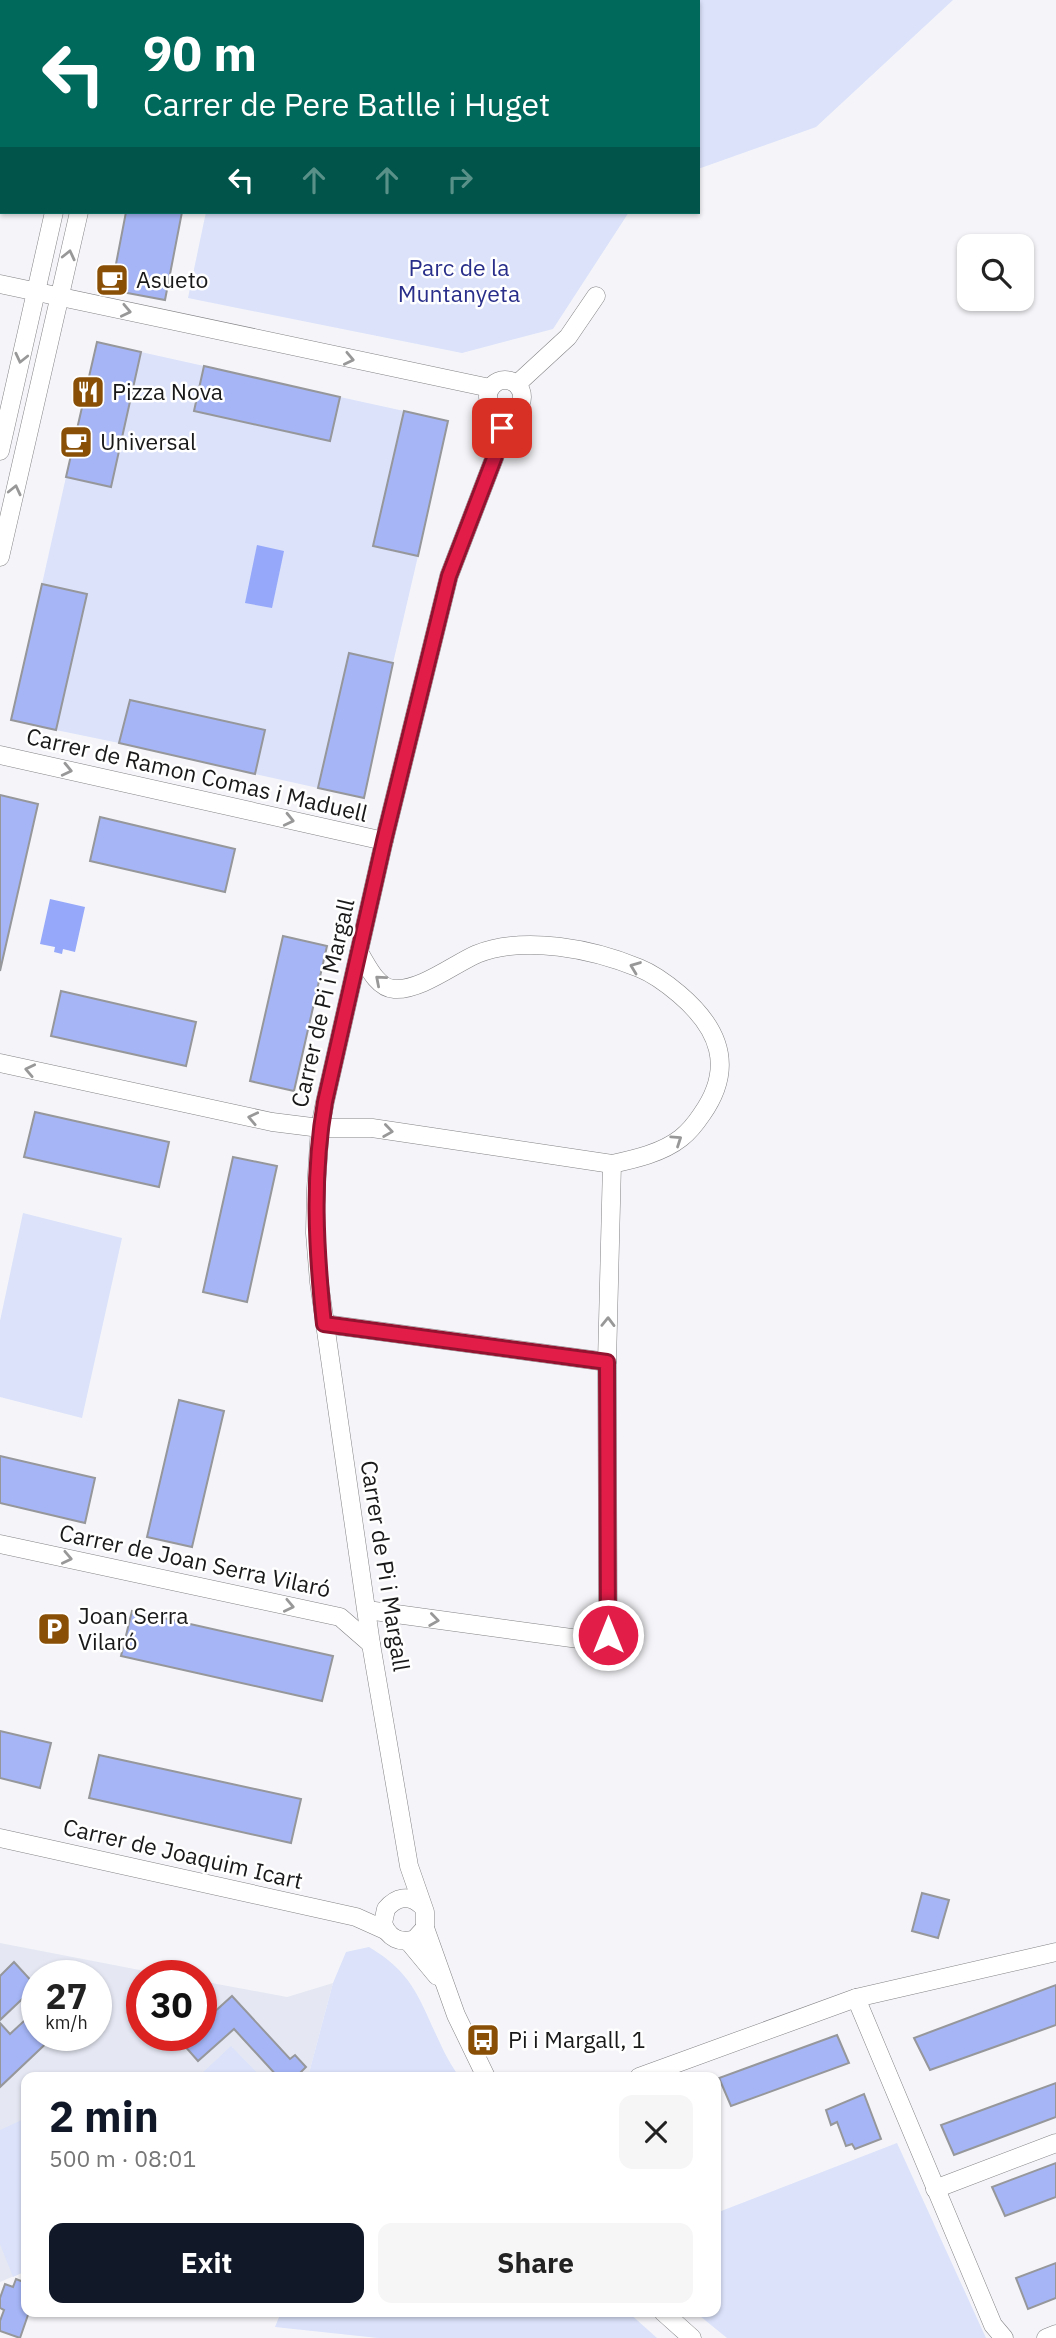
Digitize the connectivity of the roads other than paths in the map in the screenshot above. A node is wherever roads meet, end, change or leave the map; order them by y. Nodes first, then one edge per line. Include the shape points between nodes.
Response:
1 (54, 214) edge
2 (79, 214) edge
3 (0, 284) edge
4 (36, 292) junction
5 (596, 296) dead end
6 (60, 297) junction
7 (517, 384) junction
8 (490, 388) junction
9 (502, 414) junction
10 (0, 451) edge
11 (0, 557) edge
12 (0, 755) edge
13 (384, 841) junction
14 (359, 952) junction
15 (0, 1063) edge
16 (320, 1128) junction
17 (612, 1164) junction
18 (324, 1324) junction
19 (607, 1362) junction
20 (0, 1544) edge
21 (367, 1610) junction
22 (370, 1644) junction
23 (0, 1838) edge
24 (409, 1866) junction
25 (392, 1904) junction
26 (421, 1905) junction
27 (356, 1917) junction
28 (425, 1928) junction
29 (385, 1930) junction
30 (408, 1941) junction
31 (1056, 1952) edge
32 (445, 1987) junction
33 (856, 1998) junction
34 (484, 2072) edge
35 (653, 2072) edge
36 (1056, 2143) edge
37 (934, 2189) junction
38 (669, 2317) edge
39 (1056, 2334) edge
40 (692, 2338) edge
41 (1004, 2338) edge
42 (1046, 2338) edge

1 - 4 street
6 -> 2 street
3 - 4 street
4 - 6 street
4 -> 10 street
5 - 7 street via 568,337
6 -> 8 street
11 -> 6 street
7 - 8 street via 502,380
7 - 9 street via 522,404 514,412
8 - 9 street via 489,405
9 - 13 street, Carrer de Pi i Margall via 495,456 449,576
12 -> 13 street, Carrer de Ramon Comas i Maduell
13 - 14 street, Carrer de Pi i Margall
14 - 16 street, Carrer de Pi i Margall
17 -> 14 street via 639,1158 680,1139 717,1087 721,1065 708,1024 661,979 585,951 542,945 479,954 412,986 393,989 381,983
16 -> 15 street via 272,1122
16 -> 17 street via 372,1128
16 - 18 street, Carrer de Pi i Margall via 315,1233
19 -> 17 street
18 - 19 street
18 - 21 street, Carrer de Pi i Margall
21 -> 19 street via 586,1640 608,1635
20 -> 22 street, Carrer de Joan Serra Vilaró via 340,1618
21 - 22 street, Carrer de Pi i Margall
22 - 24 street, Carrer de Pi i Margall
23 - 27 street, Carrer de Joaquim Icart
24 - 25 street, Carrer de Pi i Margall
24 - 26 street, Carrer de Pi i Margall
25 - 26 street via 411,1898
25 - 27 street, Carrer de Joaquim Icart
25 - 29 street, Carrer de Pi i Margall via 383,1923
26 - 28 street, Carrer de Pi i Margall
27 - 29 street, Carrer de Joaquim Icart
28 - 30 street
28 - 32 street, Carrer de Pi i Margall
29 - 30 street, Carrer de Pi i Margall via 399,1941
30 - 32 street, Carrer de Pi i Margall
31 - 33 street
32 - 34 street, Carrer de Pi i Margall
33 - 35 street
33 - 37 street
36 - 37 street
37 - 41 street via 993,2325
38 - 40 street
39 - 42 street

